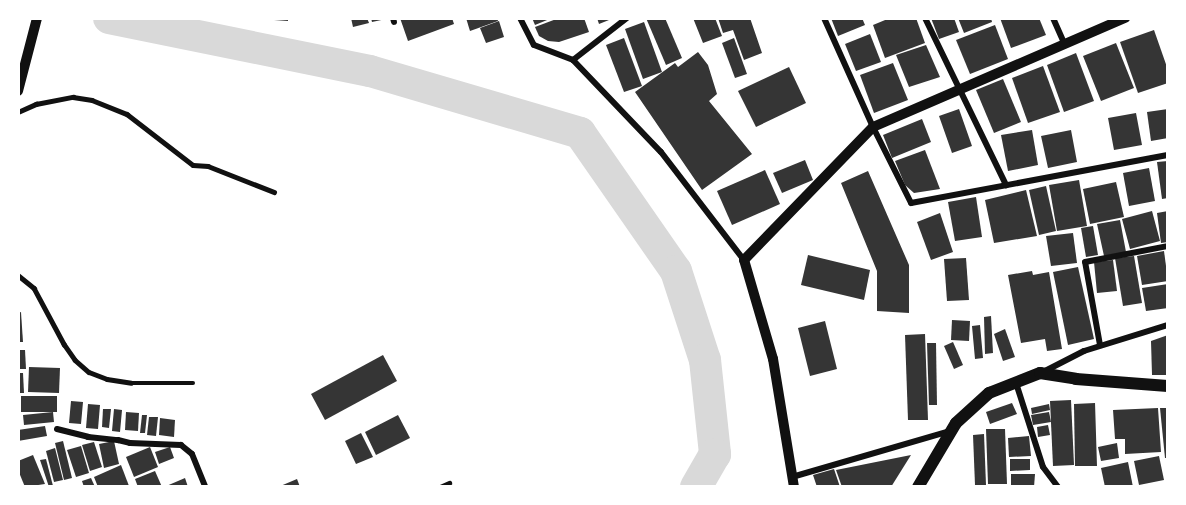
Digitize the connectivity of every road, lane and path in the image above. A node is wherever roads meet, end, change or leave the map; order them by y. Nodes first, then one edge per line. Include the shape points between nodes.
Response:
1 (37, 18) edge
2 (520, 18) edge
3 (627, 18) edge
4 (824, 18) edge
5 (925, 18) edge
6 (1053, 18) edge
7 (1125, 18) edge
8 (1064, 43) junction
9 (573, 60) junction
10 (960, 87) junction
11 (18, 90) edge
12 (18, 112) edge
13 (873, 127) junction
14 (1168, 155) edge
15 (1006, 185) junction
16 (274, 192) dead end
17 (1168, 246) edge
18 (744, 260) junction
19 (18, 275) edge
20 (1168, 325) edge
21 (1100, 345) junction
22 (1040, 373) junction
23 (193, 383) dead end
24 (1016, 383) junction
25 (1168, 386) edge
26 (57, 429) dead end
27 (952, 430) junction
28 (793, 482) edge
29 (449, 483) dead end
30 (205, 487) edge
31 (440, 487) edge
32 (918, 487) edge
33 (1058, 487) edge

1 - 11 street
2 - 9 street via 534,45
3 - 9 street
4 - 13 street
5 - 10 street
6 - 8 street
7 - 8 street
8 - 10 street
9 - 18 street via 662,152
10 - 13 street
10 - 15 street
12 - 16 lane via 73,97 92,100 127,114 193,165 208,166
13 - 15 street via 911,203
13 - 18 street
14 - 15 street
17 - 21 street via 1085,262
18 - 28 street via 773,359
19 - 23 lane via 34,288 64,344 89,372 131,383
20 - 21 street
21 - 22 street
22 - 24 main road
22 - 25 main road
24 - 27 main road via 989,393
24 - 33 street via 1043,467
26 - 30 street via 130,443 181,445 196,461
27 - 28 street
27 - 32 main road
29 - 31 lane

